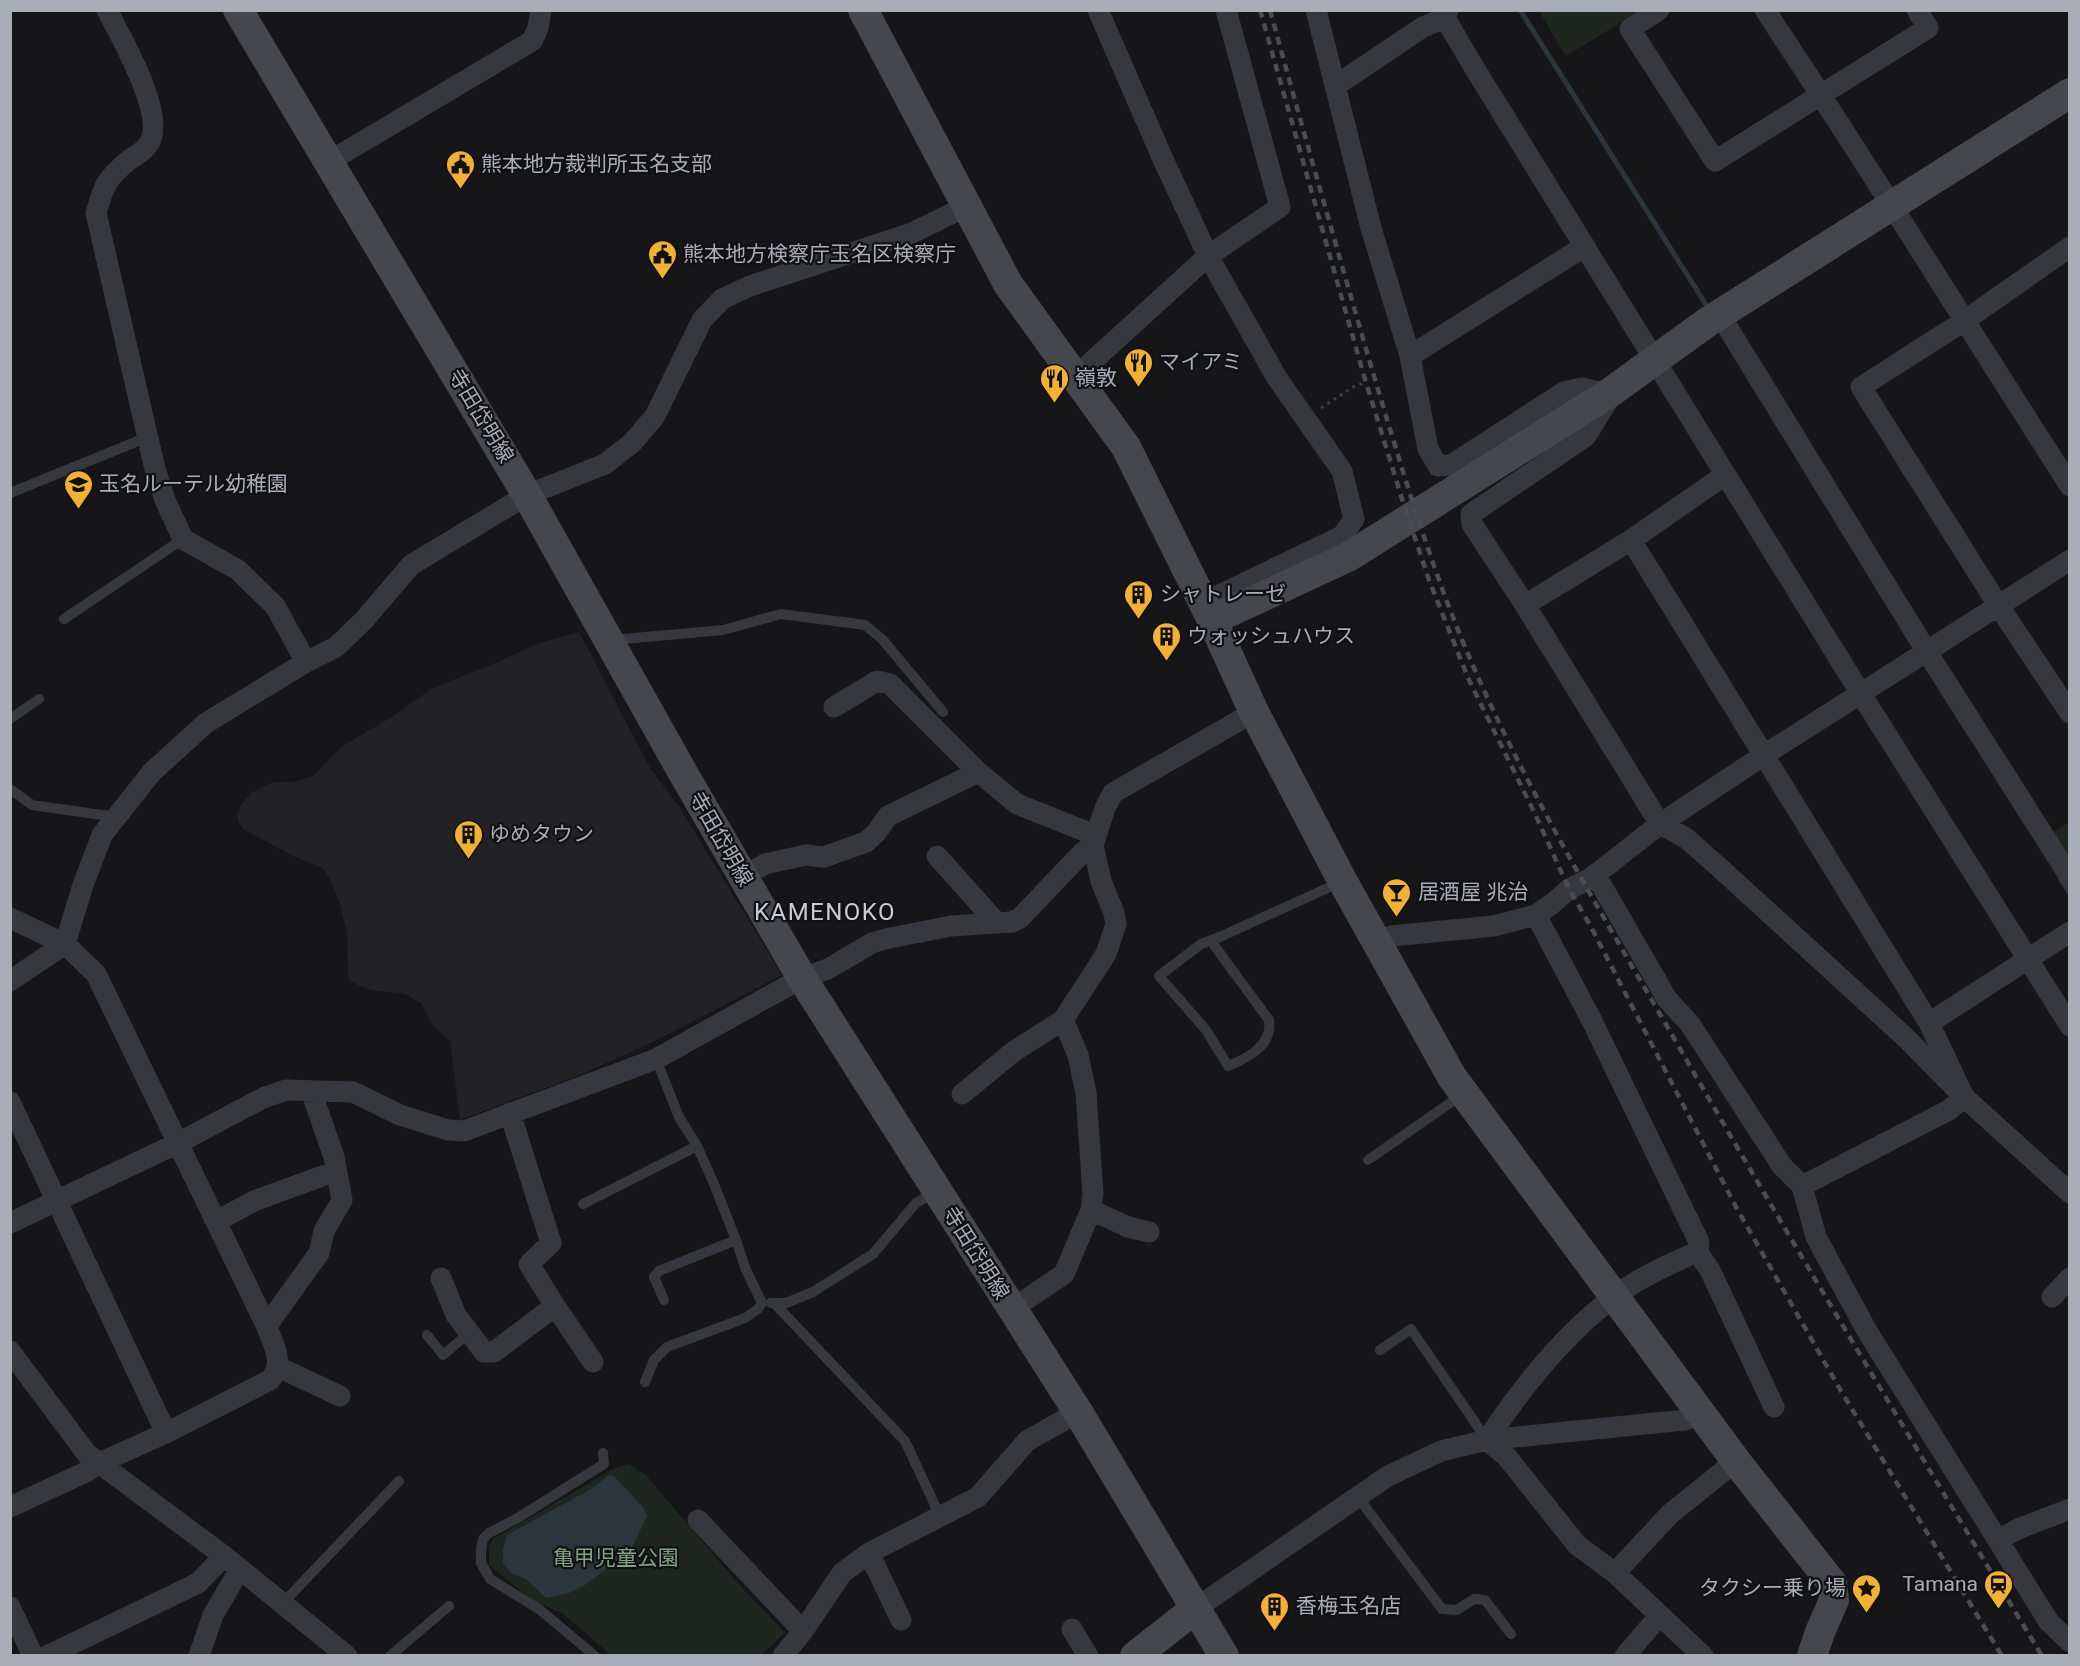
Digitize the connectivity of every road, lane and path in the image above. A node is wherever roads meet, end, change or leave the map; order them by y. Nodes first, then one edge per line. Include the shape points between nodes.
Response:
1 (107, 10) edge
2 (238, 10) edge
3 (541, 10) edge
4 (863, 10) edge
5 (1098, 10) edge
6 (1226, 10) edge
7 (1316, 10) edge
8 (1659, 10) edge
9 (1765, 10) edge
10 (1917, 10) edge
11 (1447, 14) edge
12 (1335, 86) junction
13 (2070, 93) edge
14 (1821, 95) junction
15 (330, 161) junction
16 (967, 206) junction
17 (1893, 206) junction
18 (1585, 246) junction
19 (2070, 247) edge
20 (1208, 256) junction
21 (1716, 317) junction
22 (1964, 321) junction
23 (1410, 356) junction
24 (1656, 361) junction
25 (1075, 377) junction
26 (1364, 383) dead end
27 (1608, 394) junction
28 (1304, 419) junction
29 (148, 437) junction
30 (1725, 475) junction
31 (2070, 486) edge
32 (10, 493) edge
33 (527, 495) junction
34 (183, 539) junction
35 (1631, 540) junction
36 (2070, 560) edge
37 (1525, 605) junction
38 (1998, 605) junction
39 (1208, 611) junction
40 (64, 619) dead end
41 (609, 640) junction
42 (1920, 656) junction
43 (306, 662) junction
44 (1861, 694) junction
45 (39, 699) dead end
46 (834, 706) dead end
47 (943, 712) dead end
48 (1254, 712) junction
49 (2070, 713) edge
50 (10, 719) edge
51 (1764, 755) junction
52 (977, 771) junction
53 (10, 789) edge
54 (116, 817) junction
55 (1660, 824) junction
56 (1094, 840) junction
57 (937, 856) dead end
58 (1595, 874) junction
59 (743, 877) junction
60 (2070, 877) edge
61 (1342, 880) junction
62 (1536, 915) junction
63 (10, 918) edge
64 (997, 923) junction
65 (2070, 932) edge
66 (1210, 941) junction
67 (1378, 943) junction
68 (65, 944) junction
69 (2028, 960) junction
70 (802, 978) junction
71 (10, 981) edge
72 (1063, 1020) junction
73 (1929, 1023) junction
74 (2070, 1026) edge
75 (656, 1059) junction
76 (311, 1091) junction
77 (962, 1094) dead end
78 (1463, 1094) junction
79 (1964, 1097) junction
80 (10, 1101) edge
81 (510, 1113) junction
82 (178, 1143) junction
83 (697, 1146) junction
84 (1368, 1160) dead end
85 (336, 1171) junction
86 (1802, 1186) junction
87 (937, 1190) junction
88 (2070, 1193) edge
89 (57, 1200) junction
90 (584, 1204) dead end
91 (1091, 1210) junction
92 (217, 1221) junction
93 (10, 1223) edge
94 (1149, 1232) dead end
95 (736, 1240) junction
96 (1698, 1253) junction
97 (441, 1278) dead end
98 (2070, 1278) edge
99 (1614, 1297) junction
100 (2052, 1297) dead end
101 (664, 1300) dead end
102 (762, 1303) junction
103 (774, 1304) junction
104 (555, 1306) junction
105 (1012, 1309) junction
106 (267, 1327) junction
107 (469, 1333) junction
108 (427, 1335) dead end
109 (1380, 1350) dead end
110 (10, 1351) edge
111 (593, 1362) dead end
112 (278, 1367) junction
113 (645, 1382) dead end
114 (340, 1396) dead end
115 (1774, 1407) dead end
116 (1078, 1412) junction
117 (1701, 1412) junction
118 (166, 1433) junction
119 (1487, 1440) junction
120 (603, 1453) dead end
121 (1736, 1461) junction
122 (99, 1463) junction
123 (399, 1481) dead end
124 (1357, 1497) junction
125 (10, 1508) edge
126 (2070, 1509) edge
127 (940, 1515) junction
128 (698, 1520) dead end
129 (1998, 1540) junction
130 (869, 1553) junction
131 (232, 1563) junction
132 (1615, 1573) junction
133 (283, 1603) junction
134 (449, 1606) dead end
135 (10, 1607) edge
136 (1196, 1609) junction
137 (1660, 1615) junction
138 (901, 1620) dead end
139 (1072, 1629) dead end
140 (803, 1631) junction
141 (1511, 1634) dead end
142 (2070, 1642) edge
143 (33, 1656) edge
144 (47, 1656) edge
145 (199, 1656) edge
146 (346, 1656) edge
147 (390, 1656) edge
148 (595, 1656) edge
149 (783, 1656) edge
150 (1088, 1656) edge
151 (1135, 1656) edge
152 (1224, 1656) edge
153 (1625, 1656) edge
154 (1703, 1656) edge
155 (1812, 1656) edge

1 - 29 street via 146,91 154,124 149,145 104,184 96,213
2 - 15 street, 寺田岱明線
3 - 15 street via 532,41
4 - 16 street
5 - 20 street
6 - 20 street via 1280,207
7 - 12 street
8 - 14 street via 1630,29 1715,161
9 - 14 street
10 - 14 street via 1928,28
11 - 12 street
11 - 18 street via 1475,69
12 - 23 street via 1371,228
13 - 17 street
14 - 17 street
15 - 33 street, 寺田岱明線
16 - 25 street via 1008,284
16 - 33 street via 912,233 722,298 702,320 655,416 632,444 605,464
17 - 21 street
17 - 22 street
18 - 23 street
18 - 24 street
19 - 22 street
20 - 25 street
20 - 28 street via 1276,378
21 - 24 street
21 - 42 street
22 - 31 street
22 - 38 street via 1861,387
23 - 27 street via 1428,449 1438,466 1451,465 1564,392 1582,388
24 - 27 street
24 - 30 street
25 - 39 street via 1126,447
26 - 28 path
27 - 37 street via 1586,436 1470,514 1472,524
27 - 39 street via 1348,557
28 - 39 street via 1342,471 1354,519 1342,536
29 - 32 lane
29 - 34 street via 165,500
30 - 35 street
30 - 44 street
33 - 41 street, 寺田岱明線
33 - 43 street via 411,565 336,647
34 - 40 lane
34 - 43 street via 238,570 275,606
35 - 37 street
35 - 51 street
36 - 38 street
37 - 55 street
38 - 42 street
38 - 49 street
39 - 48 street
41 - 47 lane via 723,630 781,614 865,625 882,639
41 - 59 street, 寺田岱明線
42 - 44 street
42 - 60 street
43 - 54 street via 206,723 152,772
44 - 51 street
44 - 69 street
45 - 50 lane
46 - 52 street via 877,681 890,684
48 - 56 street via 1113,794
48 - 61 street
51 - 55 street
51 - 73 street
52 - 56 street via 1017,804
52 - 59 street via 888,816 866,842 824,858 806,855 765,864
53 - 54 lane via 32,806
54 - 68 street via 102,835
55 - 58 street
55 - 79 street via 1686,838 1721,869 1906,1038
56 - 64 street via 1020,918
56 - 72 street via 1101,881 1116,924 1106,954
57 - 64 street
58 - 62 street
58 - 86 street via 1666,999 1690,1024 1782,1166
59 - 70 street, 寺田岱明線
61 - 66 lane
61 - 67 street
62 - 67 street via 1494,926 1391,936
62 - 96 street via 1699,1242
63 - 68 street
64 - 70 street via 951,926 885,939
65 - 69 street
66 - 66 lane via 1200,944 1159,976 1206,1030 1228,1066 1266,1042 1271,1029 1269,1020
67 - 78 street
68 - 71 street
68 - 82 street via 96,974
69 - 73 street
69 - 74 street
70 - 75 street
70 - 87 street, 寺田岱明線
72 - 77 street via 1013,1052
72 - 91 street via 1078,1055 1086,1093
73 - 79 street
75 - 81 street
75 - 83 lane via 679,1117
76 - 81 street via 353,1092 400,1115 448,1130 464,1131
76 - 82 street via 286,1090 263,1098
76 - 85 street
78 - 84 lane
78 - 99 street
79 - 86 street via 1949,1110
79 - 88 street
80 - 89 street
81 - 104 street via 551,1243 529,1264
82 - 89 street
82 - 92 street
83 - 90 lane
83 - 95 lane
85 - 92 street via 254,1201
85 - 106 street via 342,1200 324,1231 320,1253
86 - 129 street via 1816,1237 1867,1331
87 - 103 lane via 916,1203 873,1254 813,1292
87 - 105 street, 寺田岱明線
89 - 93 street
89 - 118 street
91 - 94 street
91 - 105 street via 1064,1274
92 - 106 street
95 - 101 lane via 659,1271 654,1277
95 - 102 lane
96 - 99 street
96 - 115 street via 1710,1270
97 - 107 street via 456,1315
98 - 100 street
99 - 117 street
99 - 119 street via 1565,1340
102 - 103 lane
102 - 113 lane via 745,1318 667,1347 654,1360
103 - 127 lane via 905,1441
104 - 107 street via 494,1352 484,1352
104 - 111 street
105 - 116 street, 寺田岱明線
106 - 112 street
107 - 108 lane via 442,1355
109 - 119 lane via 1410,1329
110 - 122 street via 87,1454
112 - 114 street
112 - 118 street via 270,1380
116 - 127 street via 1027,1441 978,1497
116 - 136 street, 寺田岱明線
117 - 119 street via 1685,1419
117 - 121 street
118 - 122 street
119 - 124 street via 1442,1450
119 - 132 street via 1507,1457 1576,1545
120 - 148 lane via 604,1464 489,1533 481,1549 481,1563 490,1579 539,1609
121 - 132 street via 1670,1514
121 - 155 street via 1832,1583 1834,1600
122 - 125 street
122 - 131 street
123 - 133 lane
124 - 136 street
124 - 141 lane via 1442,1609 1456,1610 1474,1599 1485,1600
126 - 129 street
127 - 130 street
128 - 140 street
129 - 142 street via 2049,1622
130 - 138 street
130 - 140 street via 842,1573
131 - 133 street
131 - 144 street
131 - 145 street
132 - 137 street
133 - 146 street
134 - 147 lane
135 - 143 street
136 - 151 street
136 - 152 street, 寺田岱明線
137 - 153 street
137 - 154 street
139 - 150 street
140 - 149 street

